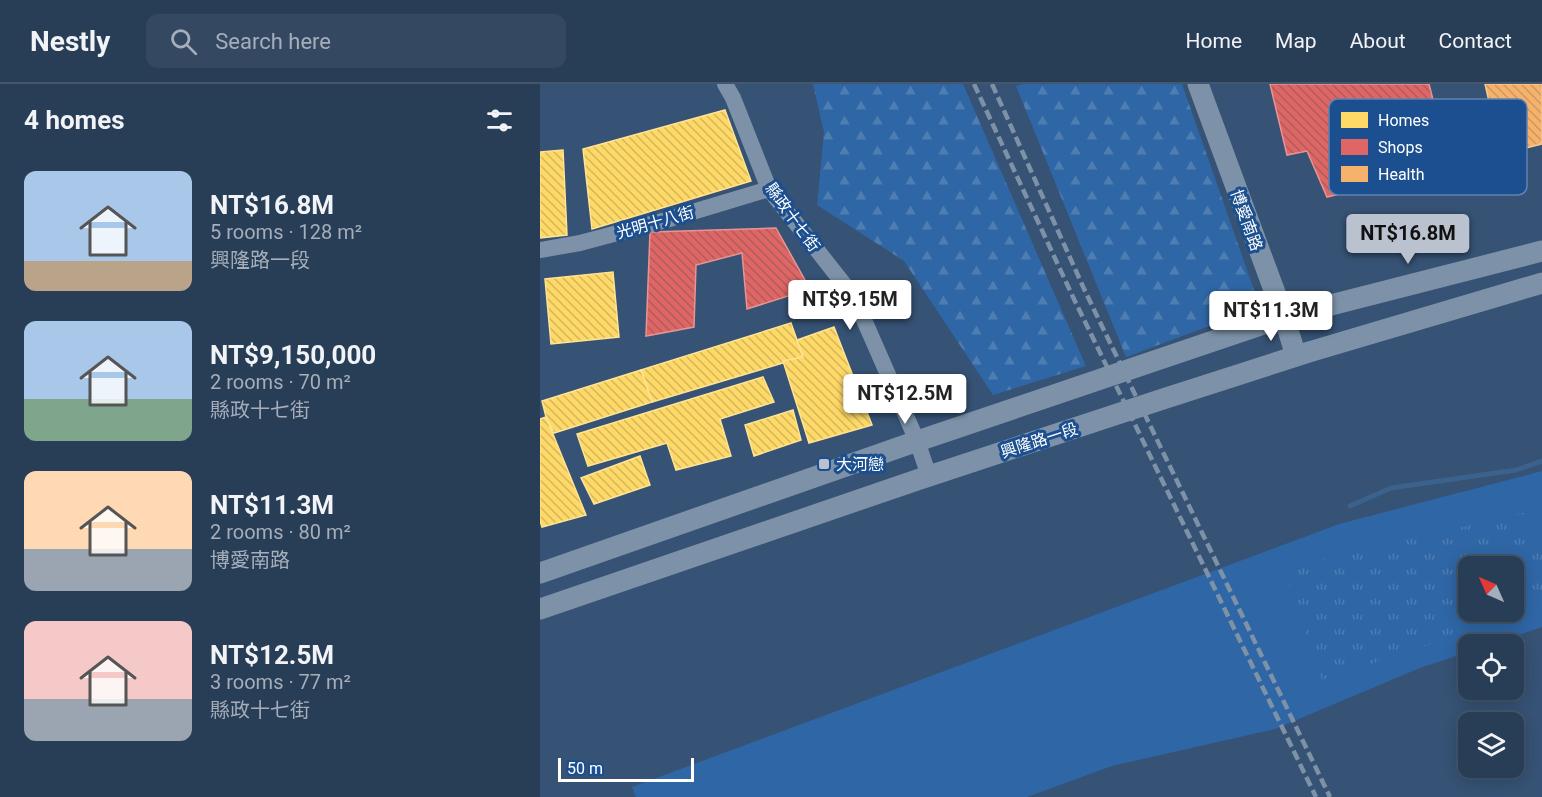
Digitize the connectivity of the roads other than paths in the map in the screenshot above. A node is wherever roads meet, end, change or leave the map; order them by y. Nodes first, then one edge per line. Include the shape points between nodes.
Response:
1 (725, 84) edge
2 (1198, 84) edge
3 (769, 189) junction
4 (540, 250) edge
5 (1542, 251) edge
6 (1542, 284) edge
7 (1284, 317) junction
8 (1296, 357) junction
9 (917, 441) junction
10 (929, 476) junction
11 (541, 572) edge
12 (540, 609) edge

1 - 3 street, 縣政十七街
2 - 7 street, 博愛南路
3 - 4 street, 光明十八街 via 613,234
3 - 9 street, 縣政十七街 via 854,297
5 - 7 street
6 - 8 street, 興隆路一段
7 - 8 street, 博愛南路
7 - 9 street
8 - 10 street, 興隆路一段
9 - 10 street, 縣政十七街
9 - 11 street
10 - 12 street, 興隆路一段

